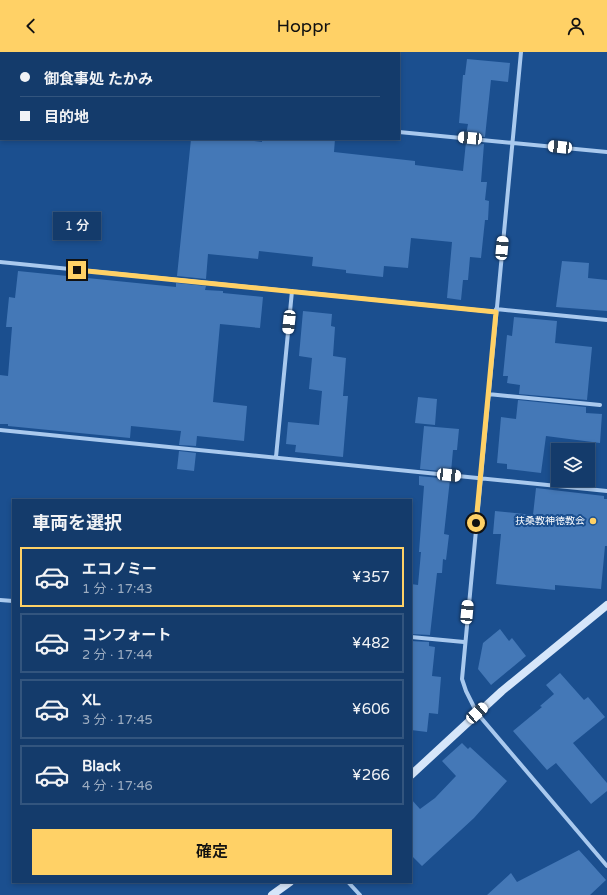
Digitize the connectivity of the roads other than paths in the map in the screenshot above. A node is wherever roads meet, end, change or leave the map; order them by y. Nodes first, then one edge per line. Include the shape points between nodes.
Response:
1 (521, 52) edge
2 (400, 132) edge
3 (513, 142) junction
4 (607, 152) edge
5 (0, 262) edge
6 (292, 291) junction
7 (496, 310) junction
8 (607, 320) edge
9 (488, 394) junction
10 (600, 405) dead end
11 (0, 430) edge
12 (276, 458) junction
13 (480, 478) junction
14 (607, 491) edge
15 (0, 600) edge
16 (12, 601) edge
17 (607, 605) edge
18 (412, 637) edge
19 (464, 642) junction
20 (477, 713) junction
21 (412, 774) edge
22 (607, 866) edge
23 (289, 883) edge
24 (349, 883) edge
25 (272, 895) edge
26 (360, 895) edge

1 - 3 street
2 - 3 street
3 - 4 street
3 - 7 street
5 - 6 street
6 - 7 street
6 - 12 street
7 - 8 street
7 - 9 street
9 - 10 street
9 - 13 street
11 - 12 street
12 - 13 street
13 - 14 street
13 - 19 street
15 - 16 street
17 - 20 street
18 - 19 street
19 - 20 street via 462,679
20 - 21 street
20 - 22 street
23 - 25 street
24 - 26 street

